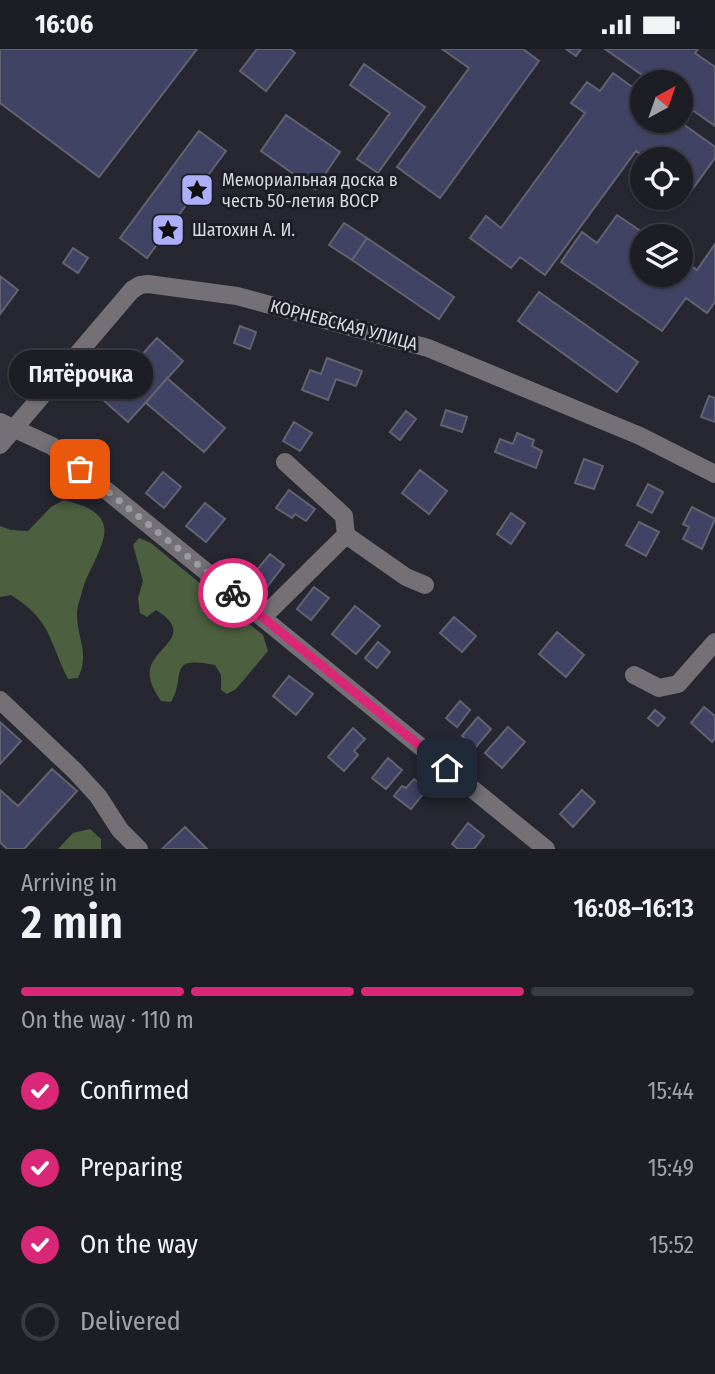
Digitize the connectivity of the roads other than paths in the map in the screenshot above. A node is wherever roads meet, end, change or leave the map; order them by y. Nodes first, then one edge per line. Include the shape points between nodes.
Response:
1 (8, 426) edge
2 (0, 445) edge
3 (285, 462) dead end
4 (715, 474) edge
5 (346, 535) junction
6 (425, 585) dead end
7 (263, 617) junction
8 (715, 642) edge
9 (634, 675) dead end
10 (0, 700) edge
11 (139, 849) edge
12 (546, 849) edge

1 - 2 street, КОРНЕВСКАЯ УЛИЦА
1 - 4 street, КОРНЕВСКАЯ УЛИЦА via 132,290 148,284 237,296 428,348 640,436
1 - 7 street via 52,446
3 - 5 street via 344,516
5 - 6 street via 405,577
5 - 7 street
7 - 12 street
8 - 9 street via 678,684 659,688
10 - 11 street via 98,796

